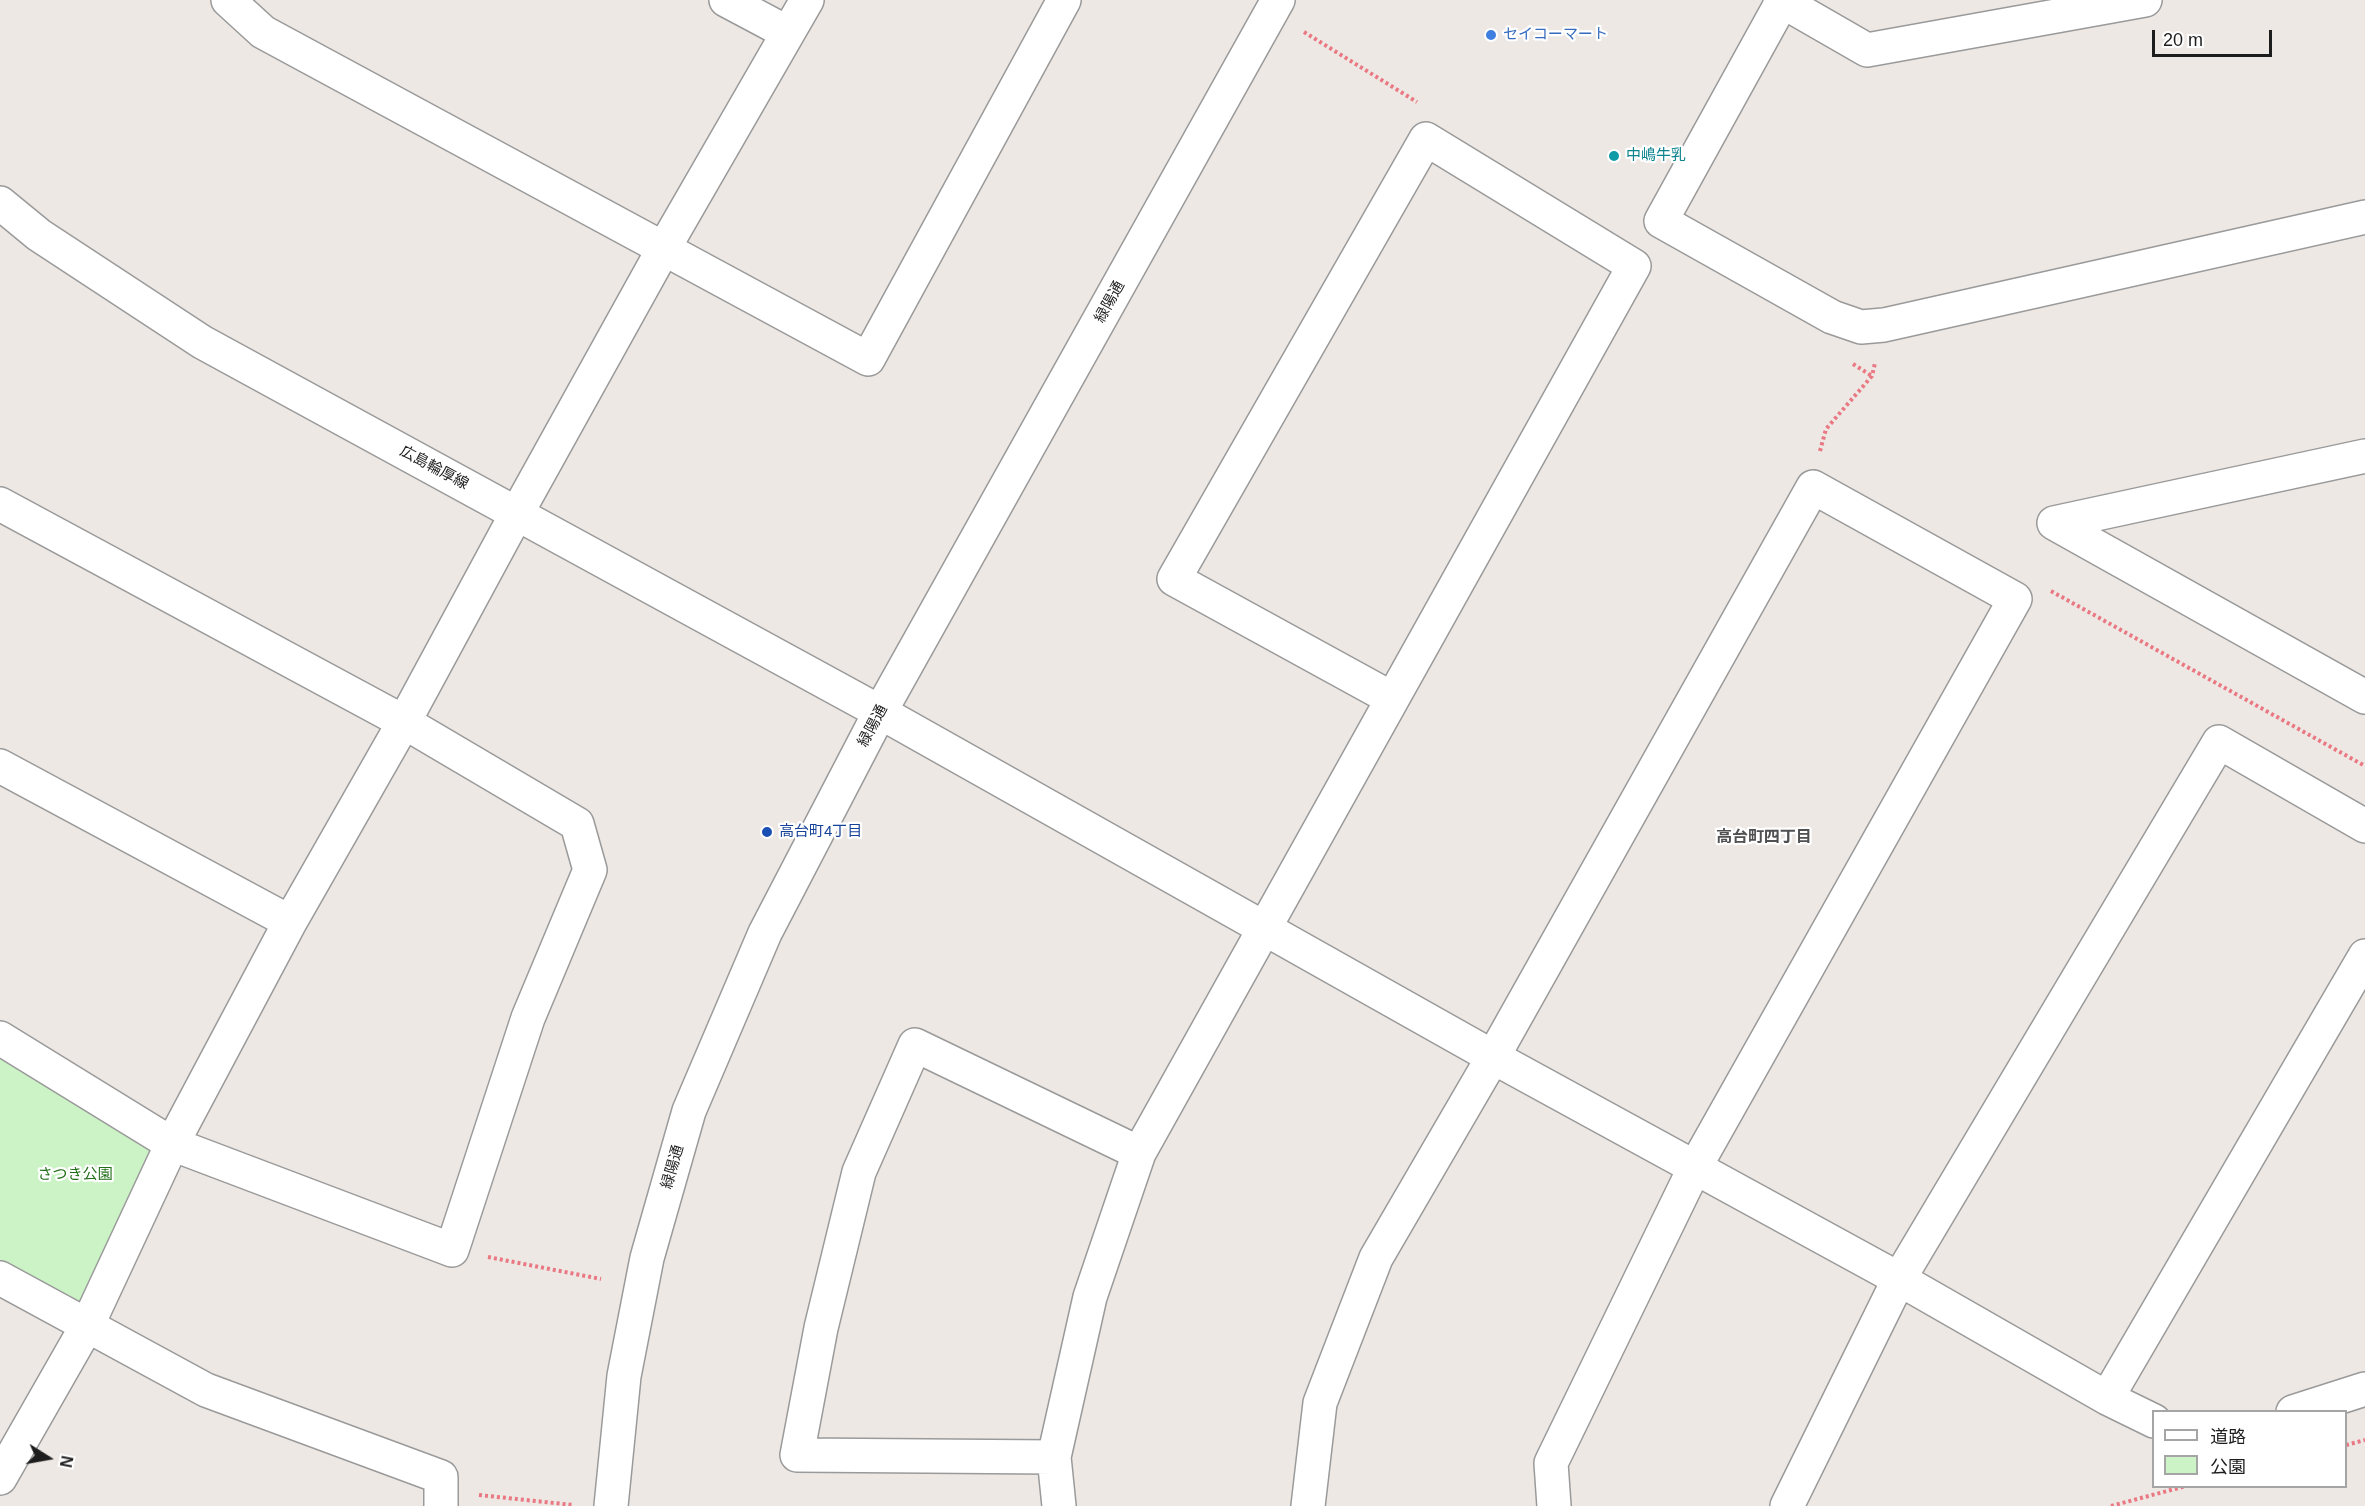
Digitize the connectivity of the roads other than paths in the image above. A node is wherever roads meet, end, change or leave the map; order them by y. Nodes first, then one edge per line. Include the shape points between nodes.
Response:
1 (228, 0) edge
2 (726, 0) edge
3 (807, 0) edge
4 (1064, 0) edge
5 (1278, 0) edge
6 (2145, 0) edge
7 (1782, 1) edge
8 (788, 33) junction
9 (0, 203) edge
10 (2365, 217) edge
11 (664, 248) junction
12 (2365, 456) edge
13 (0, 504) edge
14 (516, 513) junction
15 (2365, 697) edge
16 (1391, 699) junction
17 (880, 712) junction
18 (404, 722) junction
19 (0, 766) edge
20 (2365, 826) edge
21 (290, 922) junction
22 (1264, 929) junction
23 (2365, 956) edge
24 (0, 1038) edge
25 (1493, 1057) junction
26 (172, 1144) junction
27 (1139, 1153) junction
28 (1694, 1169) junction
29 (0, 1278) edge
30 (1899, 1279) junction
31 (88, 1324) junction
32 (2365, 1389) edge
33 (2107, 1398) junction
34 (2299, 1410) edge
35 (2152, 1420) edge
36 (1054, 1457) junction
37 (0, 1478) edge
38 (441, 1499) edge
39 (611, 1506) edge
40 (1059, 1506) edge
41 (1308, 1506) edge
42 (1554, 1506) edge
43 (1787, 1506) edge

1 - 11 street via 262,32
2 - 8 street
3 - 8 street
4 - 11 street via 868,358
5 - 17 street, 緑陽通
6 - 7 street via 1867,50
7 - 10 street via 1661,221 1832,317 1862,327 1884,325
8 - 11 street
9 - 14 street, 広島輪厚線 via 39,235 202,342
11 - 14 street
12 - 15 street via 2054,523
13 - 18 street
14 - 17 street, 広島輪厚線
14 - 18 street
16 - 16 street via 1174,579 1426,139 1634,266
16 - 22 street
17 - 22 street, 広島輪厚線
17 - 39 street, 緑陽通 via 765,933 689,1111 647,1258 624,1377
18 - 21 street
18 - 26 street via 577,824 590,870 528,1018 452,1250
19 - 21 street
20 - 30 street via 2219,742
21 - 26 street
22 - 25 street, 広島輪厚線
22 - 27 street
23 - 33 street
24 - 26 street
25 - 28 street, 広島輪厚線
25 - 28 street via 1813,486 2014,599
25 - 41 street via 1377,1258 1320,1403
26 - 31 street
27 - 36 street via 1090,1297
27 - 36 street via 915,1045 859,1172 820,1328 797,1455
28 - 30 street, 広島輪厚線
28 - 42 street via 1551,1463
29 - 31 street
30 - 33 street, 広島輪厚線
30 - 43 street
31 - 37 street
31 - 38 street via 206,1390 441,1477
32 - 34 street
33 - 35 street, 広島輪厚線
36 - 40 street

